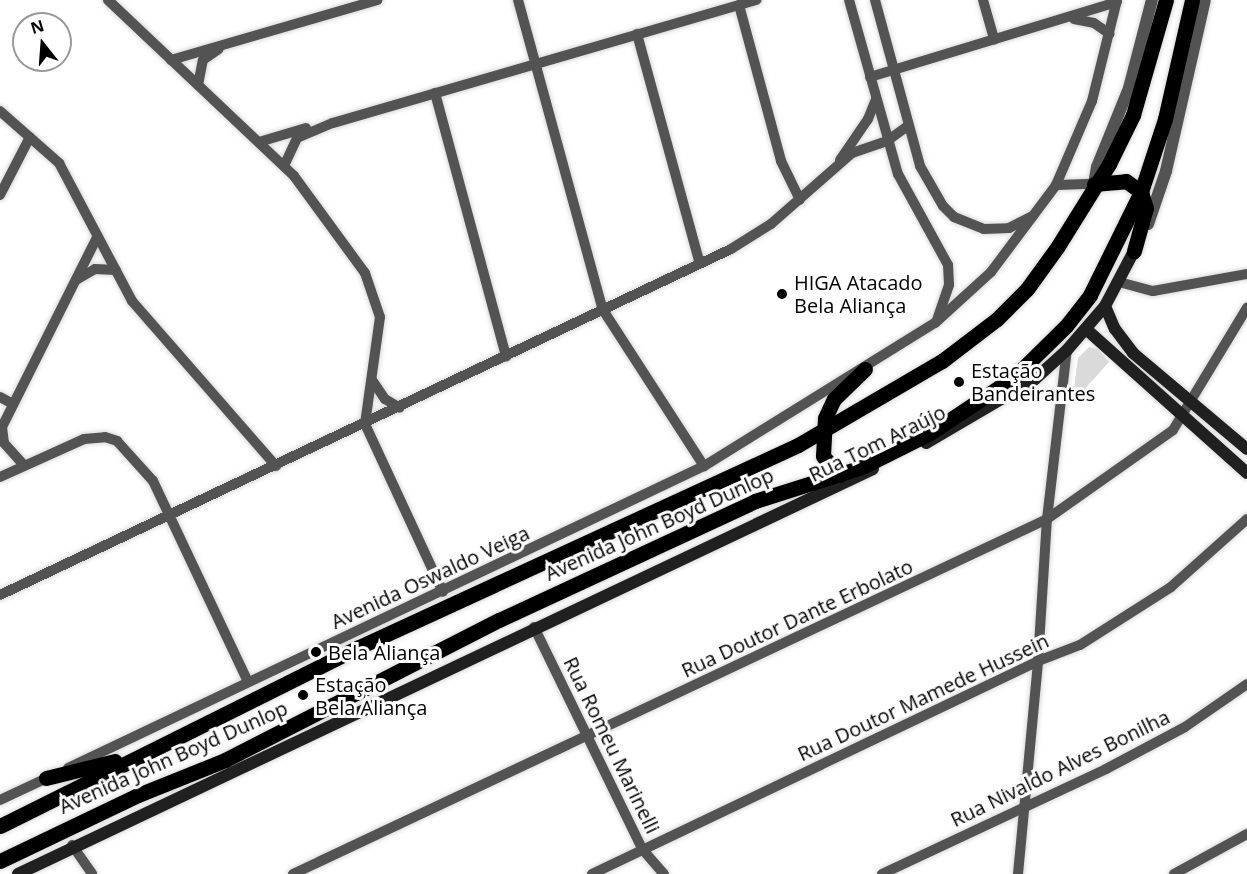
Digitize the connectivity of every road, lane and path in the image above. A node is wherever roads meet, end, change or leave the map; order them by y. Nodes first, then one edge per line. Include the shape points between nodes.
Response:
1 (108, 0) edge
2 (377, 0) edge
3 (518, 0) edge
4 (757, 0) edge
5 (849, 0) edge
6 (875, 0) edge
7 (983, 0) edge
8 (1152, 0) edge
9 (1166, 0) edge
10 (1192, 0) edge
11 (1205, 0) edge
12 (1117, 1) edge
13 (739, 5) junction
14 (1065, 19) junction
15 (638, 34) junction
16 (1110, 34) junction
17 (993, 39) junction
18 (238, 40) junction
19 (171, 60) junction
20 (536, 64) junction
21 (894, 70) junction
22 (870, 77) junction
23 (198, 85) junction
24 (435, 93) junction
25 (876, 99) junction
26 (0, 111) edge
27 (333, 123) junction
28 (908, 126) junction
29 (30, 137) junction
30 (887, 141) junction
31 (259, 142) junction
32 (839, 163) junction
33 (284, 166) junction
34 (1094, 184) junction
35 (1056, 185) junction
36 (1141, 192) junction
37 (0, 195) edge
38 (800, 200) junction
39 (1038, 213) junction
40 (97, 237) junction
41 (1134, 251) junction
42 (700, 264) junction
43 (116, 270) junction
44 (1247, 274) edge
45 (76, 280) junction
46 (1119, 282) junction
47 (1105, 306) junction
48 (1247, 308) edge
49 (603, 310) junction
50 (934, 323) junction
51 (1086, 329) junction
52 (1067, 350) junction
53 (506, 357) junction
54 (865, 369) junction
55 (372, 380) junction
56 (0, 397) edge
57 (1191, 401) junction
58 (14, 404) junction
59 (400, 408) junction
60 (1182, 418) junction
61 (365, 424) junction
62 (950, 425) junction
63 (1, 429) edge
64 (824, 431) junction
65 (1247, 449) edge
66 (24, 465) junction
67 (276, 466) junction
68 (704, 466) junction
69 (870, 467) junction
70 (1247, 473) edge
71 (1, 475) edge
72 (840, 475) junction
73 (170, 515) junction
74 (1047, 519) junction
75 (1247, 519) edge
76 (443, 592) junction
77 (0, 596) edge
78 (534, 627) junction
79 (1038, 661) junction
80 (248, 682) junction
81 (1247, 684) edge
82 (588, 737) junction
83 (130, 758) junction
84 (46, 778) junction
85 (0, 800) edge
86 (1024, 807) junction
87 (0, 826) edge
88 (1247, 834) edge
89 (72, 845) junction
90 (643, 850) junction
91 (0, 861) edge
92 (18, 874) edge
93 (92, 874) edge
94 (293, 874) edge
95 (592, 874) edge
96 (664, 874) edge
97 (882, 874) edge
98 (1018, 874) edge
99 (1174, 874) edge

1 - 19 street
2 - 18 street
3 - 20 street
4 - 13 street
5 - 22 street
6 - 21 street
7 - 17 street
8 - 34 street via 1130,88 1097,167
9 - 34 main road, Avenida John Boyd Dunlop via 1133,115 1109,164
10 - 36 main road, Avenida John Boyd Dunlop via 1166,119
11 - 41 street via 1166,171
12 - 14 street
12 - 16 street, Avenida Oswaldo Veiga
13 - 15 street
13 - 38 street via 782,161
14 - 16 street via 1082,18
14 - 17 street
15 - 20 street
15 - 42 street
16 - 35 street, Avenida Oswaldo Veiga via 1092,101
17 - 21 street
18 - 19 street
18 - 23 street via 203,60
19 - 23 street
20 - 24 street
20 - 49 street
21 - 22 street
21 - 28 street
22 - 25 street
23 - 31 street
24 - 27 street
24 - 53 street
25 - 30 street
25 - 32 street via 868,119
26 - 29 street
27 - 31 street
27 - 33 street via 297,138
28 - 30 street
28 - 39 street via 925,176 954,217 969,225 997,230
29 - 37 street
29 - 40 street via 59,164
30 - 32 street via 863,148
30 - 50 street via 898,174 948,265 947,294
31 - 33 street
32 - 38 street
33 - 55 street via 365,273 375,294 380,337
34 - 35 street
34 - 36 main road via 1129,181
34 - 64 main road, Avenida John Boyd Dunlop via 1058,246 1027,289 997,319 942,361
35 - 39 street, Avenida Oswaldo Veiga
36 - 41 main road via 1146,208
36 - 62 main road, Avenida John Boyd Dunlop via 1090,295 1066,326 1013,378
38 - 42 street via 771,224
39 - 50 street, Avenida Oswaldo Veiga via 991,272
40 - 43 street
40 - 45 street
41 - 46 main road
42 - 49 street
43 - 45 street via 95,269
43 - 67 street via 132,301
44 - 46 street via 1153,291
45 - 58 street
46 - 47 main road
47 - 51 main road
47 - 57 main road via 1122,341
48 - 57 street, Rua Doutor Dante Erbolato
49 - 53 street
49 - 68 street
50 - 54 street, Avenida Oswaldo Veiga
51 - 52 main road, Rua Tom Araújo
51 - 60 main road
52 - 62 main road, Rua Tom Araújo via 1035,379
52 - 74 street
53 - 59 street
54 - 64 main road via 834,399
54 - 68 street, Avenida Oswaldo Veiga
55 - 59 street via 379,393
55 - 61 street
56 - 58 street
57 - 60 street, Rua Doutor Dante Erbolato
57 - 65 main road
58 - 63 street
59 - 61 street
60 - 70 main road
60 - 74 street, Rua Doutor Dante Erbolato via 1148,451
61 - 67 street
61 - 76 street
62 - 69 main road, Avenida John Boyd Dunlop
63 - 66 street via 3,443
64 - 72 main road via 823,456
64 - 83 main road, Avenida John Boyd Dunlop
66 - 71 street
66 - 73 street via 84,439 112,438 147,472
67 - 73 street
68 - 76 street, Avenida Oswaldo Veiga
69 - 72 main road, Avenida John Boyd Dunlop
69 - 78 main road, Rua Tom Araújo
72 - 91 main road, Avenida John Boyd Dunlop via 770,494 711,521 499,620 276,736 138,795
73 - 77 street
73 - 80 street
74 - 79 street
74 - 82 street, Rua Doutor Dante Erbolato
75 - 79 street, Rua Doutor Mamede Hussein via 1171,587 1080,645
76 - 80 street, Avenida Oswaldo Veiga
78 - 82 street, Rua Romeu Marinelli
78 - 89 main road, Rua Tom Araújo
79 - 86 street
79 - 90 street, Rua Doutor Mamede Hussein
80 - 84 street, Avenida Oswaldo Veiga
81 - 86 street, Rua Nivaldo Alves Bonilha via 1185,727
82 - 90 street, Rua Romeu Marinelli
82 - 94 street, Rua Doutor Dante Erbolato
83 - 84 main road
83 - 87 main road, Avenida John Boyd Dunlop
84 - 85 street, Avenida Oswaldo Veiga
86 - 97 street, Rua Nivaldo Alves Bonilha
86 - 98 street
88 - 99 street
89 - 92 main road, Rua Tom Araújo
89 - 93 street
90 - 95 street, Rua Doutor Mamede Hussein
90 - 96 street, Rua Romeu Marinelli

